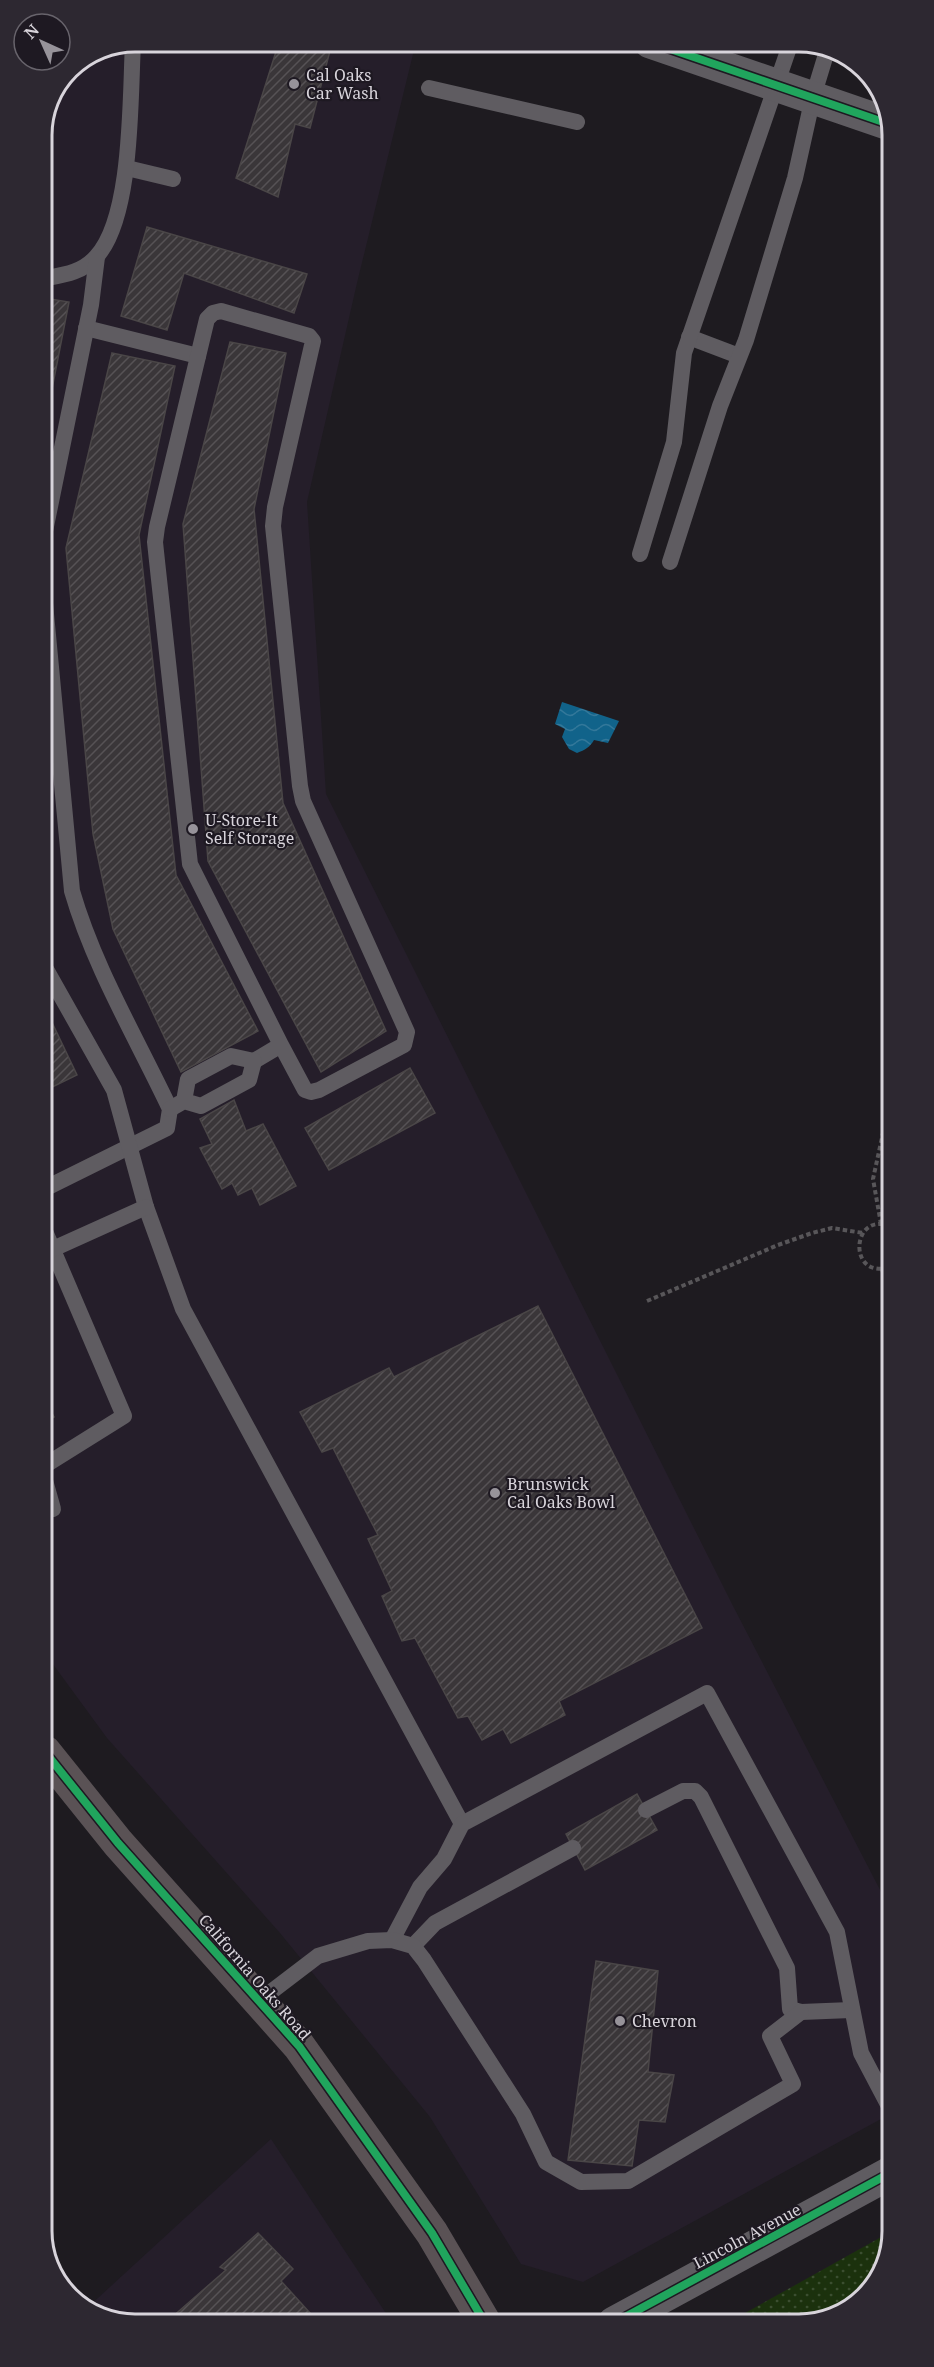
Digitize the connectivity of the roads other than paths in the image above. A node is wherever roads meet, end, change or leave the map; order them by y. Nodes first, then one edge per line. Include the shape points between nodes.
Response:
1 (133, 52) edge
2 (682, 53) edge
3 (787, 53) edge
4 (825, 57) edge
5 (777, 85) junction
6 (429, 88) dead end
7 (813, 97) junction
8 (880, 121) edge
9 (577, 122) dead end
10 (127, 168) junction
11 (173, 179) dead end
12 (97, 257) junction
13 (53, 277) edge
14 (86, 328) junction
15 (689, 337) junction
16 (198, 356) junction
17 (740, 356) junction
18 (53, 492) edge
19 (640, 554) dead end
20 (670, 562) dead end
21 (53, 686) edge
22 (53, 983) edge
23 (281, 1045) junction
24 (254, 1061) junction
25 (177, 1105) junction
26 (129, 1148) junction
27 (52, 1185) edge
28 (146, 1207) junction
29 (52, 1249) edge
30 (52, 1261) edge
31 (52, 1461) edge
32 (52, 1761) edge
33 (646, 1810) dead end
34 (462, 1824) junction
35 (573, 1848) dead end
36 (392, 1940) junction
37 (413, 1946) junction
38 (259, 2001) junction
39 (851, 2010) junction
40 (801, 2012) junction
41 (882, 2093) edge
42 (882, 2177) edge
43 (480, 2314) edge
44 (631, 2314) edge

1 - 10 lane
2 - 5 street
3 - 5 lane
4 - 7 lane
5 - 7 street
5 - 15 lane
6 - 9 lane
7 - 8 street
7 - 17 lane via 795,178
10 - 11 lane
10 - 12 lane via 113,228
12 - 13 lane via 75,273
12 - 14 lane
14 - 16 lane
14 - 18 lane
15 - 17 lane
15 - 19 lane via 674,442
16 - 23 lane via 155,542 190,864
16 - 23 lane via 207,319 221,311 309,336 313,341 273,526 300,786 303,801 408,1032 404,1045 312,1092 305,1090
17 - 20 lane
21 - 25 lane via 72,891 97,961
22 - 26 lane via 114,1090
23 - 24 lane
24 - 25 lane via 249,1080 229,1092 201,1106
24 - 25 lane via 231,1056 188,1079
25 - 26 lane via 167,1128
26 - 27 lane
26 - 28 lane
28 - 29 lane
28 - 34 lane via 183,1309
30 - 31 lane via 124,1416
32 - 38 main road, California Oaks Road via 118,1843
33 - 40 lane via 683,1791 694,1791 701,1797 787,1968 790,2009
34 - 36 lane via 444,1859 420,1887
34 - 39 lane via 707,1693 837,1932
35 - 37 lane via 435,1923
36 - 37 lane
36 - 38 lane via 368,1941 318,1956
37 - 40 lane via 523,2114 546,2162 581,2182 628,2181 793,2084 770,2036
38 - 43 main road, California Oaks Road via 299,2046 426,2224
39 - 40 lane
39 - 41 lane via 861,2053
42 - 44 street, Lincoln Avenue

